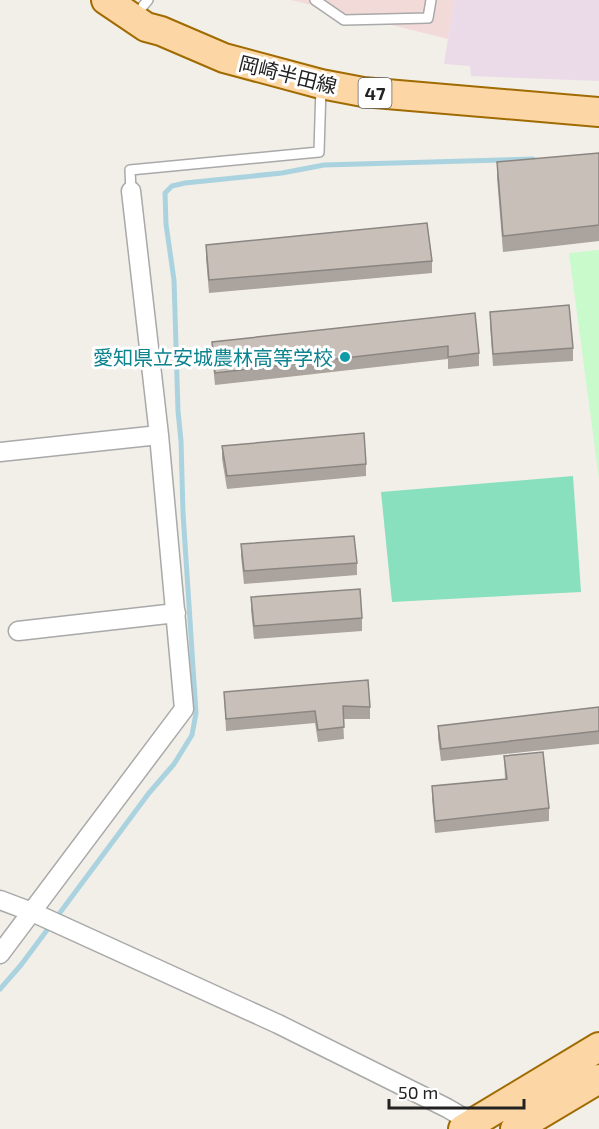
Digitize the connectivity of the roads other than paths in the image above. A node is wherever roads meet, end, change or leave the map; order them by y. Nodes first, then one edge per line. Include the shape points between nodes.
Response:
1 (106, 0) edge
2 (315, 0) edge
3 (431, 0) edge
4 (142, 2) edge
5 (161, 31) junction
6 (321, 84) junction
7 (599, 112) edge
8 (131, 191) joint
9 (159, 435) junction
10 (0, 452) edge
11 (176, 613) junction
12 (18, 630) dead end
13 (0, 900) edge
14 (32, 912) junction
15 (0, 954) edge
16 (599, 1047) edge
17 (599, 1079) edge
18 (474, 1127) edge
19 (515, 1129) edge

1 - 5 main road, 岡崎半田線 / 47 via 146,27
2 - 3 lane via 344,20 428,18
4 - 5 main road
5 - 6 main road, 岡崎半田線 / 47 via 224,58
6 - 7 main road, 岡崎半田線 / 47 via 363,92
6 - 8 lane via 319,152 130,170
8 - 9 street
9 - 10 street
9 - 11 street
11 - 12 street
11 - 14 street via 184,709
13 - 14 street
14 - 15 street
14 - 18 street via 278,1024 447,1108
16 - 18 main road
17 - 19 main road

